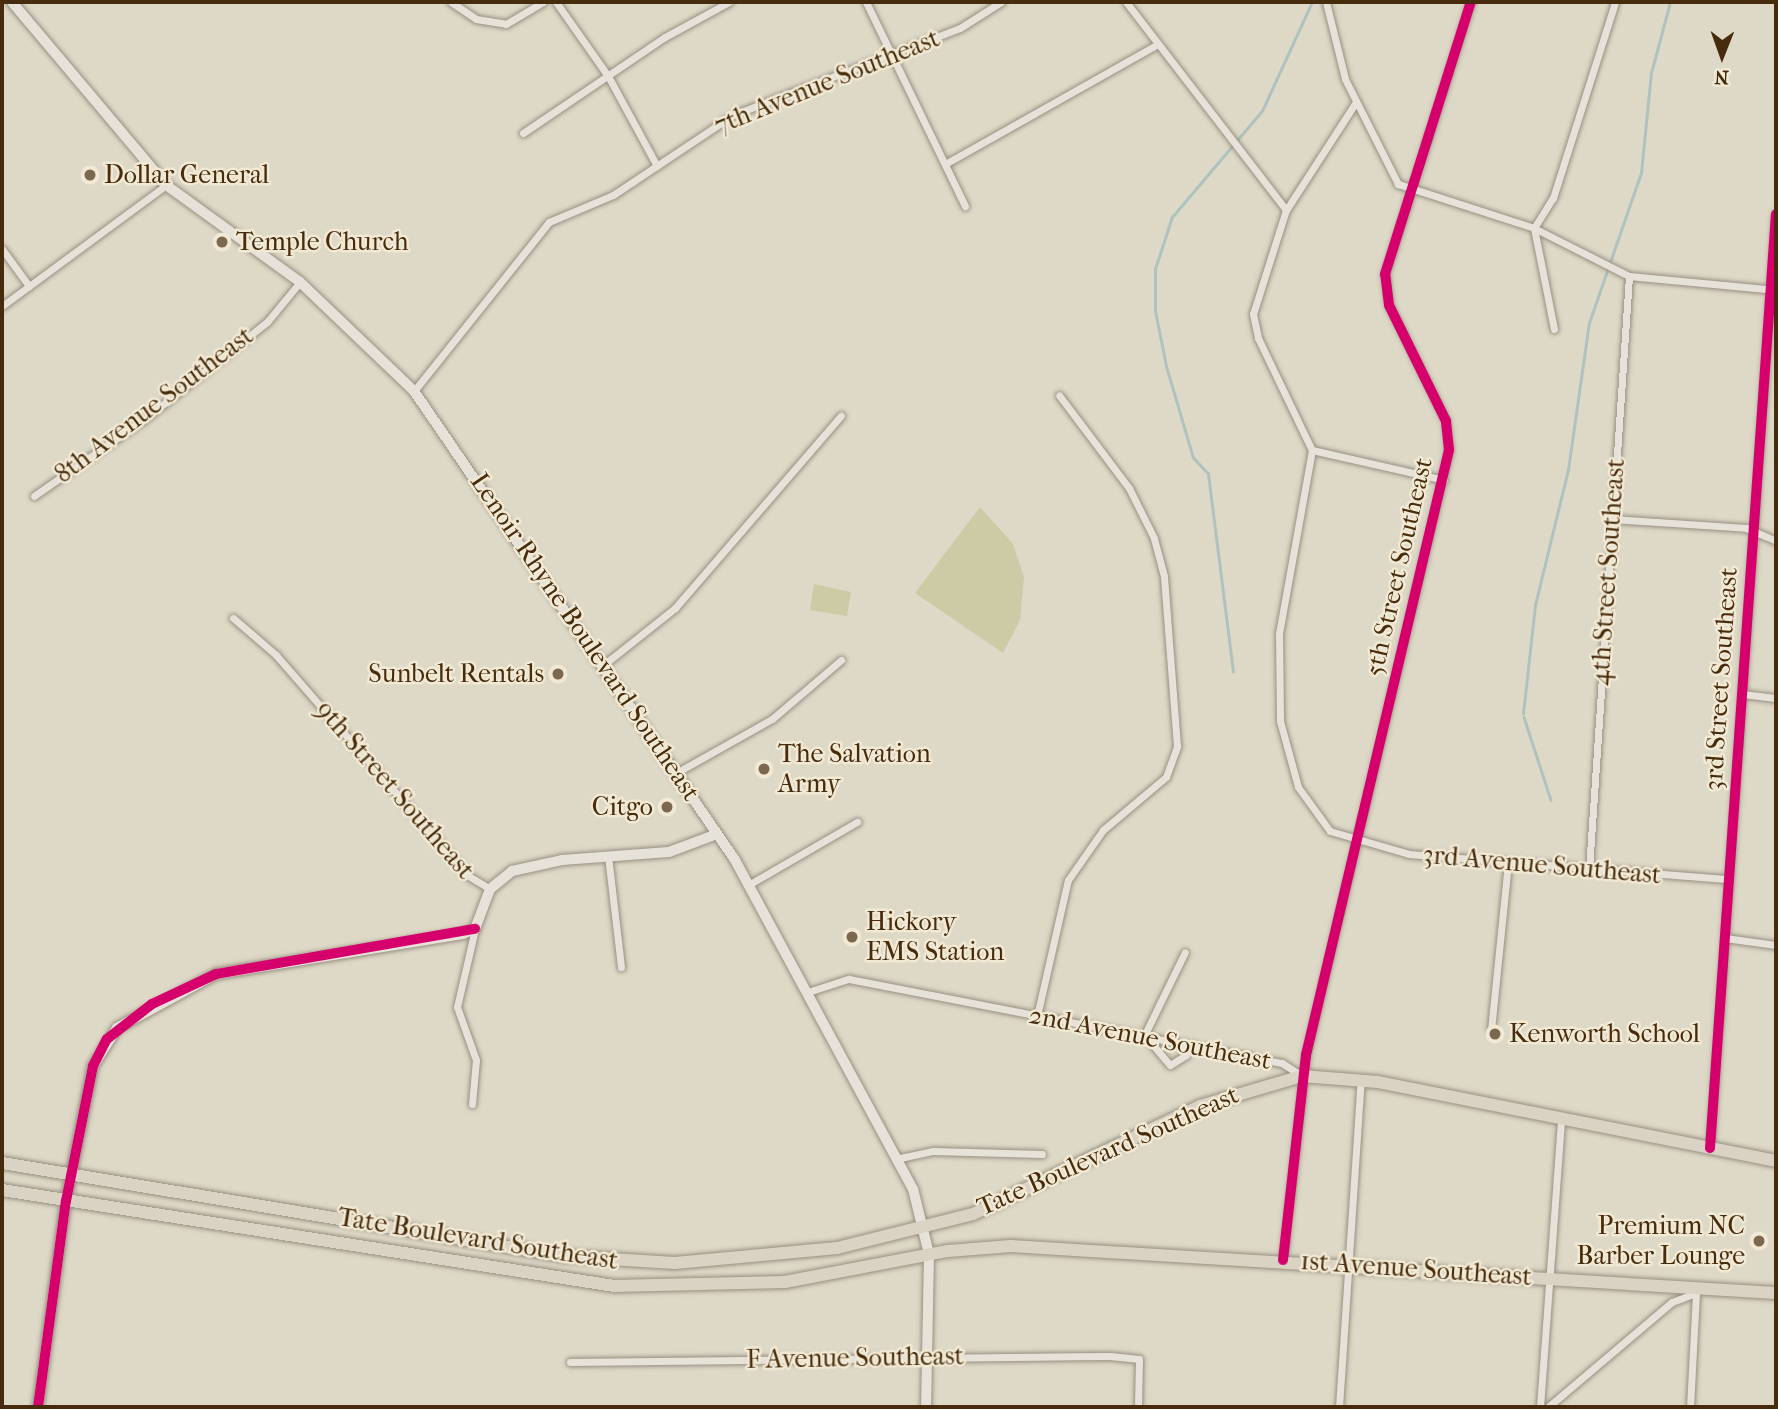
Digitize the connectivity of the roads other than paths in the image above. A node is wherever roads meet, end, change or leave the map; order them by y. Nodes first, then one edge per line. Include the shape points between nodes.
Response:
1 (12, 2) edge
2 (451, 2) edge
3 (543, 2) edge
4 (556, 2) edge
5 (729, 2) edge
6 (866, 2) edge
7 (1001, 2) edge
8 (1126, 2) edge
9 (1326, 2) edge
10 (1471, 2) edge
11 (1615, 2) edge
12 (1158, 44) junction
13 (891, 53) junction
14 (608, 76) junction
15 (1356, 102) junction
16 (523, 133) dead end
17 (945, 164) junction
18 (657, 166) junction
19 (166, 185) junction
20 (1411, 188) junction
21 (965, 206) dead end
22 (1286, 210) junction
23 (1776, 214) edge
24 (1534, 228) junction
25 (2, 248) edge
26 (1629, 276) junction
27 (300, 282) junction
28 (29, 286) junction
29 (1774, 289) edge
30 (2, 306) edge
31 (1553, 329) dead end
32 (414, 391) junction
33 (1059, 395) dead end
34 (841, 416) dead end
35 (1312, 450) junction
36 (1444, 480) junction
37 (34, 496) dead end
38 (1612, 519) junction
39 (1754, 535) junction
40 (1776, 541) edge
41 (233, 618) dead end
42 (841, 660) dead end
43 (603, 666) junction
44 (1742, 694) junction
45 (1776, 698) edge
46 (676, 773) junction
47 (858, 822) dead end
48 (717, 834) junction
49 (1356, 840) junction
50 (608, 856) junction
51 (1508, 862) junction
52 (1589, 869) junction
53 (1729, 879) junction
54 (750, 884) junction
55 (490, 889) junction
56 (475, 929) junction
57 (1725, 938) junction
58 (1776, 945) edge
59 (1185, 951) dead end
60 (621, 967) dead end
61 (810, 991) junction
62 (1037, 1016) junction
63 (1491, 1030) dead end
64 (1144, 1036) junction
65 (1181, 1044) junction
66 (1302, 1076) junction
67 (1361, 1080) junction
68 (472, 1104) dead end
69 (1561, 1118) junction
70 (1710, 1148) junction
71 (1042, 1154) dead end
72 (900, 1158) junction
73 (1776, 1161) edge
74 (2, 1163) edge
75 (73, 1177) junction
76 (2, 1190) edge
77 (65, 1200) junction
78 (924, 1227) junction
79 (929, 1254) junction
80 (1283, 1260) junction
81 (1347, 1265) junction
82 (1549, 1279) junction
83 (1696, 1293) junction
84 (1776, 1293) edge
85 (928, 1353) junction
86 (570, 1362) dead end
87 (37, 1407) edge
88 (926, 1407) edge
89 (1138, 1407) edge
90 (1339, 1407) edge
91 (1540, 1407) edge
92 (1548, 1407) edge
93 (1690, 1407) edge

1 - 19 main road, Lenoir Rhyne Boulevard Southeast
2 - 3 street via 476,19 506,24
4 - 14 street
5 - 14 street
6 - 13 street
7 - 13 street, 7th Avenue Southeast via 970,23
8 - 12 street
9 - 15 street via 1338,59
10 - 20 street, 5th Street Southeast
11 - 24 street via 1553,198
12 - 17 street
12 - 22 street
13 - 17 street
13 - 18 street, 7th Avenue Southeast via 733,115
14 - 16 street
14 - 18 street
15 - 20 street via 1398,184
15 - 22 street
17 - 21 street
18 - 32 street, 7th Avenue Southeast via 541,228
19 - 27 main road, Lenoir Rhyne Boulevard Southeast
19 - 28 street
20 - 24 street
20 - 36 street, 5th Street Southeast via 1384,286 1446,421
22 - 35 street via 1262,270 1254,322
23 - 29 street, 3rd Street Southeast
24 - 26 street
24 - 31 street
25 - 28 street
26 - 29 street
26 - 38 street, 4th Street Southeast
27 - 32 main road, Lenoir Rhyne Boulevard Southeast
27 - 37 street, 8th Avenue Southeast via 267,322 142,421
28 - 30 street
29 - 39 street, 3rd Street Southeast
32 - 43 main road, Lenoir Rhyne Boulevard Southeast
33 - 62 street via 1070,418 1129,488 1154,538 1164,576 1177,746 1166,777 1103,830 1068,880
34 - 43 street via 675,608
35 - 36 street
35 - 49 street, 3rd Avenue Southeast via 1281,606 1279,721 1289,764 1309,806 1330,831
36 - 49 street, 5th Street Southeast
38 - 39 street via 1746,528
38 - 52 street, 4th Street Southeast
39 - 40 street
39 - 44 street, 3rd Street Southeast
41 - 55 street, 9th Street Southeast via 276,655 467,875
42 - 46 street via 772,719
43 - 46 main road, Lenoir Rhyne Boulevard Southeast
44 - 45 street
44 - 53 street, 3rd Street Southeast
46 - 48 main road, Lenoir Rhyne Boulevard Southeast
47 - 54 street
48 - 50 main road via 669,852
48 - 54 main road, Lenoir Rhyne Boulevard Southeast
49 - 51 street, 3rd Avenue Southeast via 1420,856
49 - 66 street, 5th Street Southeast
50 - 55 main road via 530,866 505,874
50 - 60 street
51 - 52 street, 3rd Avenue Southeast
51 - 63 street
52 - 53 street, 3rd Avenue Southeast
53 - 57 street, 3rd Street Southeast
54 - 61 main road, Lenoir Rhyne Boulevard Southeast
55 - 56 main road, 9th Street Southeast
56 - 68 street, 9th Street Southeast via 457,1007 476,1060
56 - 75 main road via 231,970 152,1004 107,1039 93,1066
57 - 58 street
57 - 70 street, 3rd Street Southeast
59 - 64 street
61 - 62 street, 2nd Avenue Southeast via 849,979
61 - 72 main road, Lenoir Rhyne Boulevard Southeast
62 - 64 street, 2nd Avenue Southeast
64 - 65 street, 2nd Avenue Southeast
64 - 65 street via 1171,1065 1186,1055
65 - 66 street, 2nd Avenue Southeast via 1282,1063
66 - 67 main road, 2nd Avenue Southeast
66 - 78 main road, Tate Boulevard Southeast via 1220,1098 1027,1192
66 - 80 street, 5th Street Southeast
67 - 69 main road, 2nd Avenue Southeast
67 - 81 street
69 - 70 main road, 2nd Avenue Southeast
69 - 82 street
70 - 73 main road, 2nd Avenue Southeast
71 - 72 street via 933,1151
72 - 78 main road, Lenoir Rhyne Boulevard Southeast
74 - 75 main road, Tate Boulevard Southeast
75 - 77 main road
75 - 78 main road, Tate Boulevard Southeast via 638,1263 769,1258
76 - 77 main road, Tate Boulevard Southeast
77 - 79 main road, Tate Boulevard Southeast via 614,1286 785,1282
77 - 87 main road
78 - 79 main road, Lenoir Rhyne Boulevard Southeast
79 - 80 main road, 1st Avenue Southeast via 1011,1246
79 - 85 main road, Lenoir Rhyne Boulevard Southeast
80 - 81 main road, 1st Avenue Southeast
81 - 82 main road, 1st Avenue Southeast
81 - 90 street
82 - 83 main road, 1st Avenue Southeast
82 - 91 street
83 - 84 main road, 1st Avenue Southeast
83 - 92 street via 1672,1302
83 - 93 street
85 - 86 street, F Avenue Southeast
85 - 88 main road, Lenoir Rhyne Boulevard Southeast
85 - 89 street, F Avenue Southeast via 1139,1359

